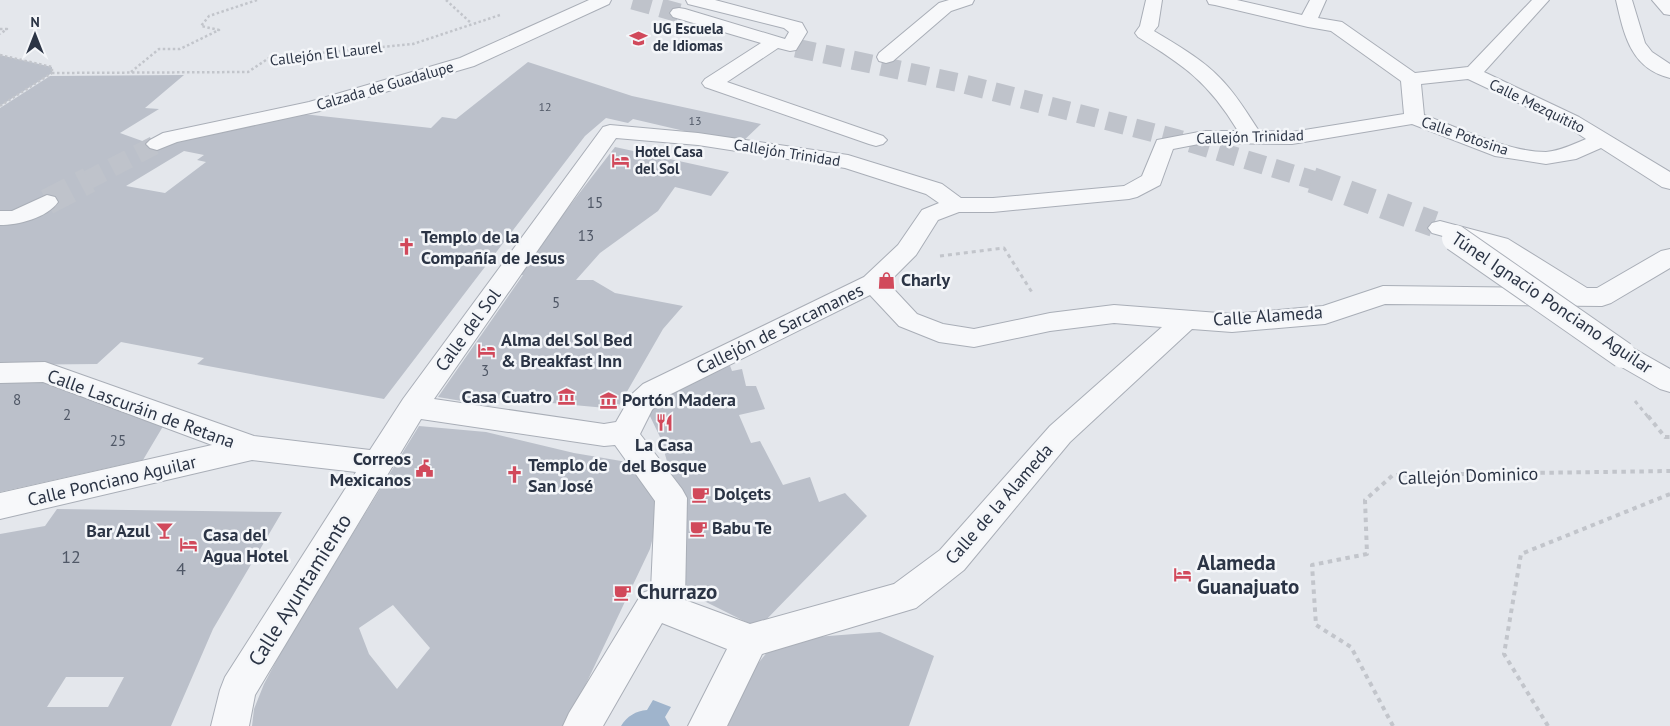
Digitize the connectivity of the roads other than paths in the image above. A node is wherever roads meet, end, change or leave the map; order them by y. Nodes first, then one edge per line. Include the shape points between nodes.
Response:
1 (603, 0) edge
2 (694, 0) tunnel mouth
3 (966, 0) edge
4 (1154, 0) edge
5 (1215, 0) edge
6 (1318, 0) edge
7 (1541, 0) edge
8 (1624, 0) edge
9 (1660, 0) edge
10 (1670, 10) edge
11 (679, 13) tunnel mouth
12 (1308, 22) junction
13 (787, 45) junction
14 (886, 57) dead end
15 (1670, 72) edge
16 (1471, 73) junction
17 (1411, 79) junction
18 (1414, 118) junction
19 (610, 131) joint
20 (1253, 138) junction
21 (1602, 140) junction
22 (157, 144) tunnel mouth
23 (1546, 158) joint
24 (848, 162) junction
25 (1670, 182) edge
26 (956, 205) junction
27 (37, 208) tunnel mouth
28 (0, 218) edge
29 (1670, 257) edge
30 (873, 283) junction
31 (1582, 298) junction
32 (1187, 319) junction
33 (0, 373) edge
34 (1670, 382) edge
35 (413, 407) junction
36 (622, 432) junction
37 (252, 448) junction
38 (378, 463) junction
39 (0, 506) edge
40 (667, 609) junction
41 (750, 641) junction
42 (230, 726) edge
43 (582, 726) edge
44 (707, 726) edge

1 - 22 street, Calzada de Guadalupe via 467,62 313,107 170,137
2 - 13 street via 790,24 798,32
3 - 14 street via 945,7
4 - 20 street via 1149,26 1144,34 1207,76 1234,107
5 - 12 street
6 - 12 street
7 - 16 street
8 - 15 street via 1636,42 1645,56
9 - 10 street
11 - 13 street
12 - 17 street via 1336,26
13 - 24 street via 712,84 876,140
16 - 17 street
16 - 21 street, Calle Mezquitito via 1572,121
17 - 18 street
18 - 20 street, Callejón Trinidad via 1292,138
18 - 23 street, Calle Potosina via 1503,151
19 - 24 street, Callejón Trinidad via 698,139
19 - 35 street, Calle del Sol
20 - 26 street, Callejón Trinidad via 1204,137 1164,144 1152,180 1129,192 993,205
21 - 23 street, Calle Mezquitito via 1568,154
21 - 25 street, Calle Mezquitito
24 - 26 street, Callejón Trinidad via 934,189
26 - 30 street, Callejón Trinidad via 930,215 907,250
27 - 28 street via 16,218
29 - 31 street, Calle Alameda via 1602,298
30 - 32 street, Calle Alameda via 908,320 939,333 974,338 1050,322 1114,314
30 - 36 street, Callejón de Sarcamanes via 654,392 641,403 630,427
31 - 32 street, Calle Alameda via 1383,295 1325,315 1232,323
31 - 34 street, Túnel Ignacio Ponciano Aguilar, bridge via 1500,244 1443,230 1623,355
32 - 41 street, Calle de la Alameda via 1060,434 952,560 904,597
33 - 37 street, Calle Lascuráin de Retana via 45,372
35 - 36 street via 604,435
35 - 38 street, Calle Ayuntamiento
36 - 40 street via 671,498
37 - 38 street
37 - 39 street, Calle Ponciano Aguilar
38 - 42 street, Calle Ayuntamiento via 238,690
40 - 41 street
40 - 43 street via 654,604
41 - 44 street

